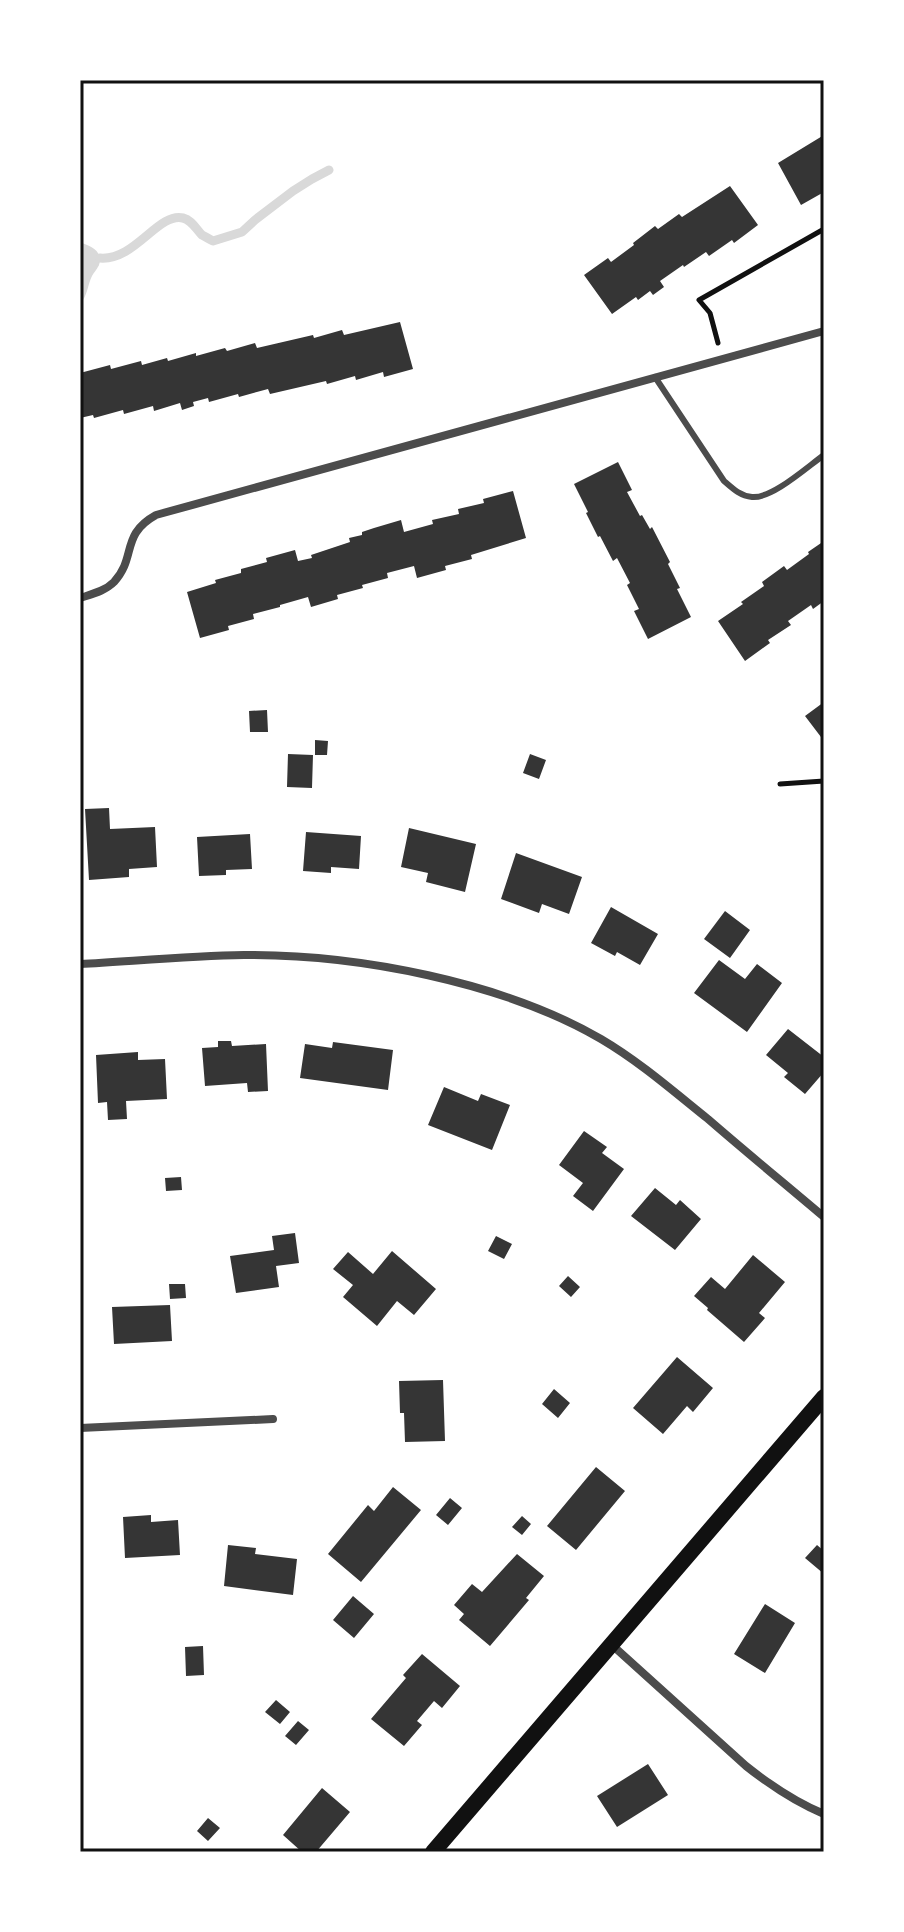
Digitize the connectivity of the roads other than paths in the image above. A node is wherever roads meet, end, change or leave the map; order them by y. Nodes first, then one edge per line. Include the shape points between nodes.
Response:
1 (824, 331) edge
2 (655, 377) junction
3 (824, 455) edge
4 (80, 598) edge
5 (80, 964) edge
6 (824, 1217) edge
7 (824, 1397) edge
8 (273, 1419) dead end
9 (80, 1428) edge
10 (612, 1645) junction
11 (824, 1814) edge
12 (433, 1852) edge

1 - 2 street
2 - 3 lane via 736,492 767,495
2 - 4 street via 156,515 134,533 123,569 112,584
5 - 6 street via 244,955 320,958 394,969 535,1007 645,1067
7 - 10 main road
8 - 9 street
10 - 11 street via 756,1774
10 - 12 main road

